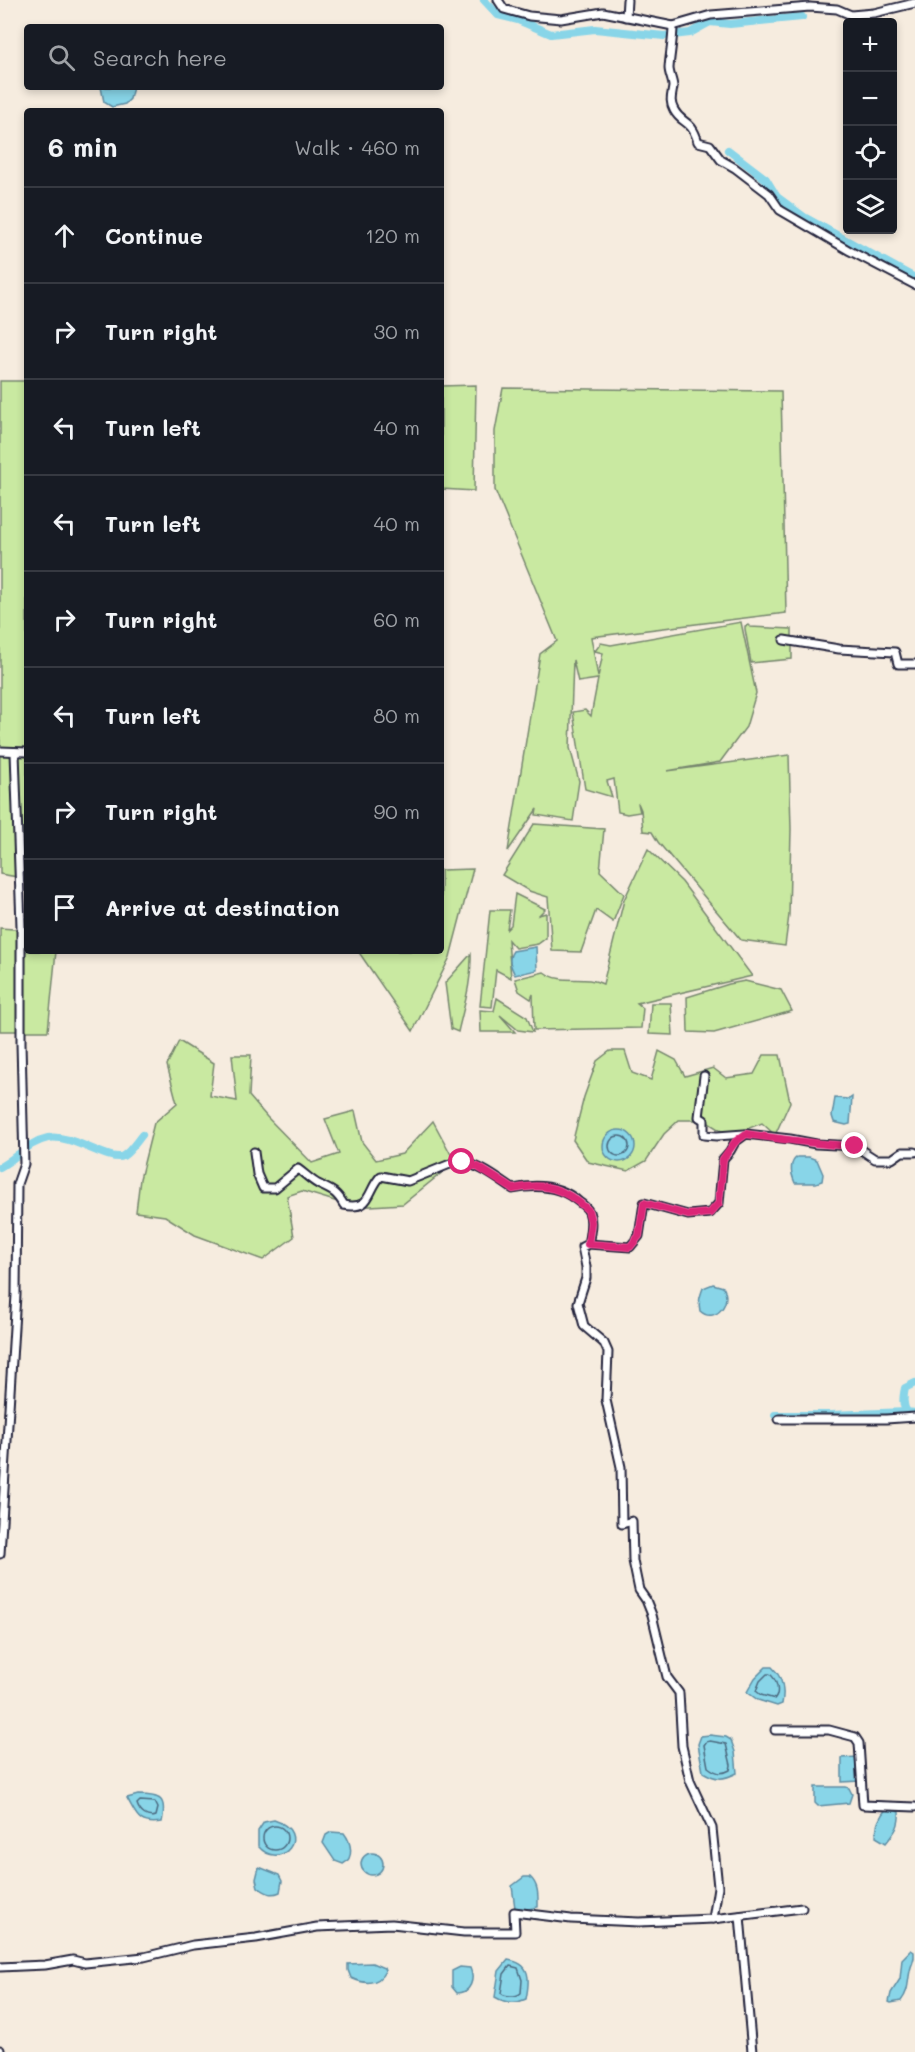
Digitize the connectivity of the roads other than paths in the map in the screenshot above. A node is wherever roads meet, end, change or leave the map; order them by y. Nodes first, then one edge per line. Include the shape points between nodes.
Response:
1 (498, 0) edge
2 (627, 0) edge
3 (915, 3) edge
4 (626, 17) junction
5 (674, 26) junction
6 (915, 285) edge
7 (784, 640) dead end
8 (915, 664) edge
9 (0, 752) edge
10 (15, 752) junction
11 (24, 752) edge
12 (704, 1076) dead end
13 (746, 1134) junction
14 (254, 1152) dead end
15 (915, 1152) edge
16 (588, 1244) junction
17 (915, 1417) edge
18 (779, 1419) dead end
19 (0, 1554) edge
20 (775, 1730) dead end
21 (915, 1807) edge
22 (802, 1908) dead end
23 (740, 1916) junction
24 (713, 1919) junction
25 (0, 1967) edge
26 (752, 2052) edge

1 - 4 street via 504,9 529,16 561,19 603,12
2 - 4 street
3 - 5 street via 851,15 837,9 810,8 711,15
4 - 5 street
5 - 6 street via 669,70 671,103 695,131 698,142 710,146 721,160 769,194 780,210
7 - 8 street via 839,649 895,652 898,664
9 - 10 street
10 - 11 street
10 - 19 street via 24,1164 17,1184 16,1295
12 - 13 street via 699,1117 704,1120 704,1135
13 - 15 street via 855,1146 875,1159
13 - 16 street via 723,1159 719,1203 710,1213 688,1215 644,1203 639,1236 630,1247
14 - 16 street via 263,1188 275,1188 298,1169 338,1194 344,1205 354,1207 370,1197 381,1176 408,1181 455,1162 471,1163 513,1189 548,1186 576,1199 588,1210
16 - 24 street via 582,1247 586,1278 578,1303 580,1316 608,1352 606,1400 621,1467 622,1524 632,1521 633,1561 639,1590 652,1615 667,1677 679,1693 687,1769 712,1828 718,1887
17 - 18 street
20 - 21 street via 829,1730 855,1737 859,1743 863,1805
22 - 23 street
23 - 24 street
23 - 26 street
24 - 25 street via 639,1922 514,1912 515,1932 464,1932 392,1924 317,1927 193,1945 144,1958

